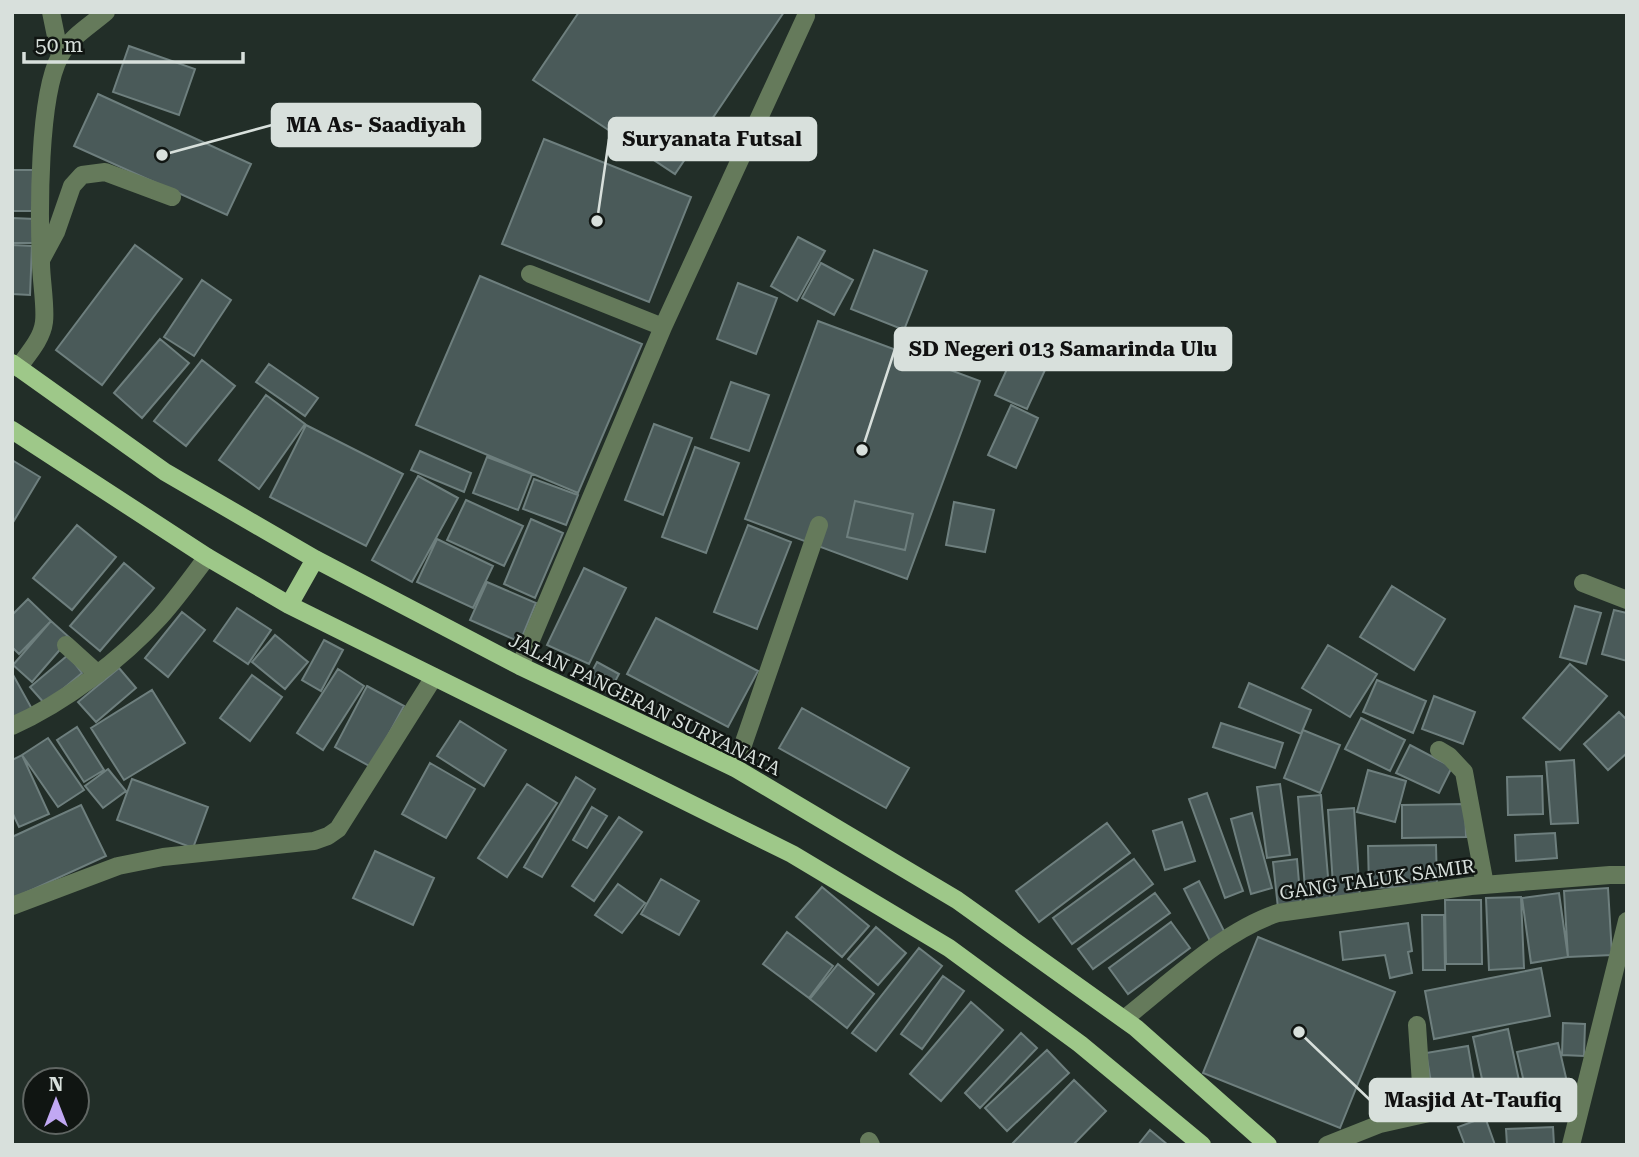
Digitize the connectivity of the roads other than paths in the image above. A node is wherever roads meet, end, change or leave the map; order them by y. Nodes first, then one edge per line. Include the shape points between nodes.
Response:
1 (51, 12) edge
2 (106, 12) edge
3 (806, 16) dead end
4 (60, 55) junction
5 (172, 197) dead end
6 (40, 261) junction
7 (530, 274) dead end
8 (663, 327) junction
9 (15, 365) edge
10 (12, 429) edge
11 (819, 525) dead end
12 (207, 557) junction
13 (315, 559) junction
14 (1583, 583) dead end
15 (1627, 600) edge
16 (289, 605) junction
17 (66, 645) dead end
18 (520, 666) junction
19 (98, 674) junction
20 (434, 677) junction
21 (12, 726) edge
22 (1439, 750) dead end
23 (735, 768) junction
24 (1627, 875) edge
25 (1485, 886) junction
26 (12, 906) edge
27 (1627, 921) edge
28 (1124, 1019) junction
29 (1417, 1025) dead end
30 (1518, 1093) dead end
31 (1423, 1114) junction
32 (1262, 1143) edge
33 (1202, 1145) edge
34 (1327, 1145) edge
35 (1571, 1145) edge

1 - 4 street
2 - 4 street
3 - 8 street
4 - 6 street via 43,142
5 - 6 street via 105,172 82,175 72,186
6 - 9 street via 44,322 35,345
7 - 8 street
8 - 18 street
9 - 13 main road, JALAN PANGERAN SURYANATA via 165,472
10 - 12 main road
11 - 23 street
12 - 16 main road
12 - 19 street via 159,618
13 - 16 main road
13 - 18 main road, JALAN PANGERAN SURYANATA
14 - 15 street
16 - 20 main road
17 - 19 street
18 - 23 main road, JALAN PANGERAN SURYANATA
19 - 21 street via 37,715
20 - 26 street via 338,829 328,836 118,866
20 - 33 main road via 792,854 949,948 1080,1044
22 - 25 street via 1464,772
23 - 28 main road, JALAN PANGERAN SURYANATA via 957,900
24 - 25 street, GANG TALUK SAMIR
25 - 28 street, GANG TALUK SAMIR via 1278,913 1255,921
27 - 35 street
28 - 32 main road, JALAN PANGERAN SURYANATA
29 - 31 street
30 - 31 street
31 - 34 street via 1380,1124

